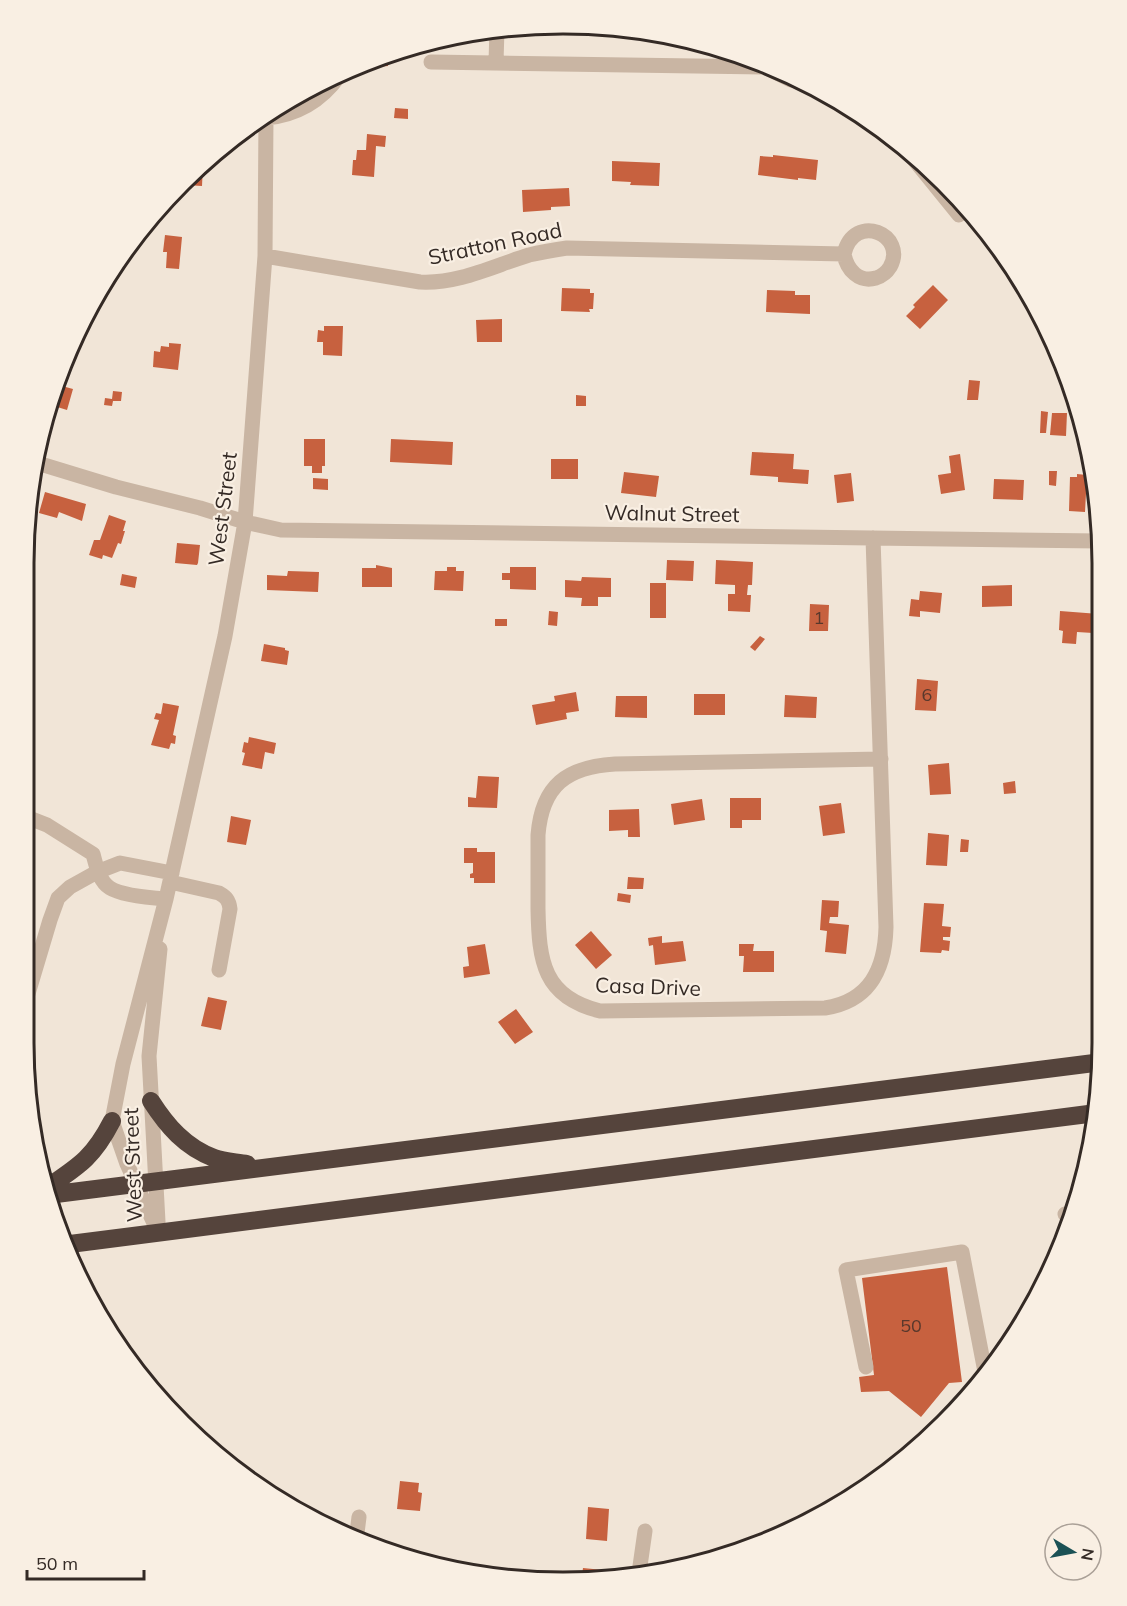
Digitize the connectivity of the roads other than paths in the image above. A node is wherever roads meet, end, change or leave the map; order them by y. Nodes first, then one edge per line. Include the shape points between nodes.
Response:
1 (497, 39) edge
2 (431, 62) dead end
3 (496, 62) junction
4 (744, 67) edge
5 (326, 91) edge
6 (282, 116) edge
7 (266, 127) edge
8 (938, 189) edge
9 (960, 214) edge
10 (844, 254) dead end
11 (265, 256) junction
12 (44, 465) edge
13 (245, 522) junction
14 (873, 538) junction
15 (1091, 541) edge
16 (881, 759) junction
17 (34, 820) edge
18 (97, 872) junction
19 (171, 877) junction
20 (166, 899) junction
21 (34, 956) edge
22 (219, 970) dead end
23 (1091, 1063) edge
24 (151, 1101) junction
25 (1088, 1114) edge
26 (112, 1121) junction
27 (270, 1168) junction
28 (146, 1182) junction
29 (54, 1183) edge
30 (57, 1194) edge
31 (158, 1232) junction
32 (74, 1243) edge
33 (984, 1364) edge
34 (866, 1366) dead end
35 (358, 1517) dead end
36 (357, 1529) edge
37 (645, 1531) dead end
38 (640, 1566) edge

1 - 3 street
2 - 3 street
3 - 4 street
5 - 6 street via 319,99
7 - 11 street, West Street
8 - 9 street
10 - 11 street, Stratton Road via 567,248 439,283
11 - 13 street, West Street
12 - 13 street, Walnut Street
13 - 14 street, Walnut Street via 281,530 316,531
13 - 19 street, West Street via 225,636
14 - 15 street, Walnut Street
14 - 16 street, Casa Drive
16 - 16 street, Casa Drive via 886,942 873,981 853,1000 825,1008 614,1012 576,1004 554,986 543,964 538,936 538,835 539,819 549,793 566,776 615,764
17 - 18 street via 93,854
18 - 19 street via 120,862
18 - 20 street via 109,888
18 - 21 street via 58,898
19 - 20 street, West Street
19 - 22 street via 226,897 230,909
20 - 24 street, West Street via 149,1056
20 - 26 street, West Street
23 - 27 highway
24 - 27 highway via 175,1134 192,1147 215,1159
24 - 28 street, West Street
25 - 31 highway
26 - 28 street, West Street via 127,1164
26 - 29 highway via 101,1143 86,1160
27 - 28 highway
28 - 30 highway
28 - 31 street, West Street
31 - 32 highway
33 - 34 street via 962,1252 846,1270
35 - 36 street
37 - 38 street

